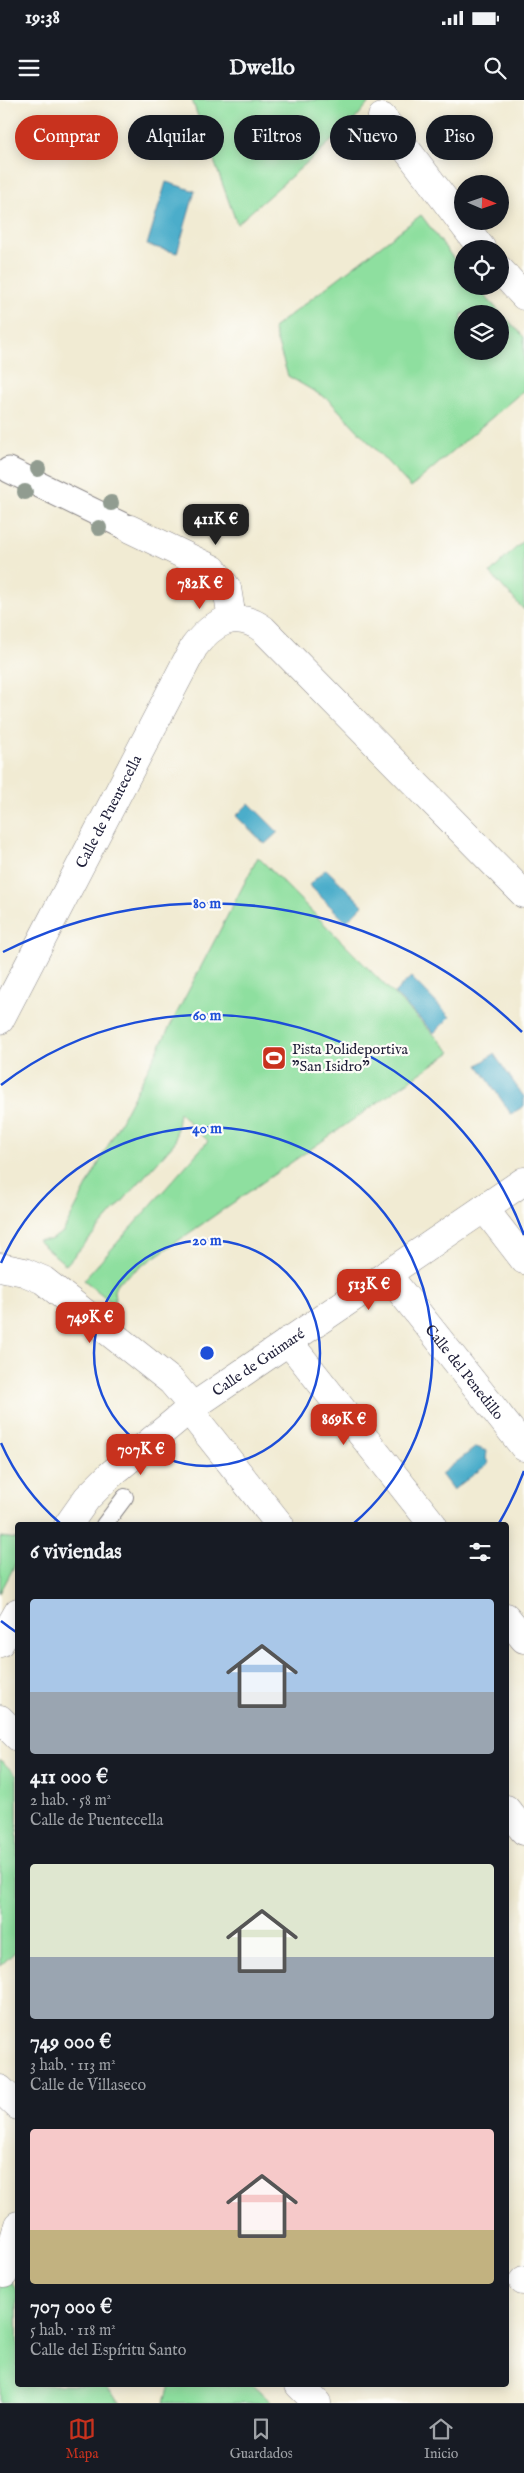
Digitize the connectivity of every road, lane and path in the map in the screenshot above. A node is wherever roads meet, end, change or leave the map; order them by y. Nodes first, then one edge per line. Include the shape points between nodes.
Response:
1 (415, 160) edge
2 (475, 240) edge
3 (509, 280) edge
4 (524, 296) edge
5 (9, 470) dead end
6 (130, 528) joint
7 (232, 619) junction
8 (524, 894) edge
9 (0, 1020) edge
10 (524, 1181) edge
11 (484, 1208) junction
12 (524, 1260) edge
13 (0, 1267) edge
14 (387, 1274) junction
15 (288, 1341) junction
16 (191, 1408) junction
17 (524, 1447) edge
18 (125, 1497) dead end
19 (70, 1522) edge
20 (106, 1522) edge
21 (278, 1522) edge
22 (432, 1522) edge
23 (15, 1617) edge
24 (509, 1621) edge
25 (524, 1639) edge
26 (0, 1643) edge
27 (0, 1719) edge
28 (15, 1733) edge
29 (509, 1813) edge
30 (524, 1831) edge
31 (0, 2089) edge
32 (15, 2103) edge
33 (15, 2236) edge
34 (4, 2274) dead end
35 (301, 2387) edge
36 (317, 2403) edge

1 - 2 street
3 - 4 street
5 - 6 street
6 - 7 street via 213,569 226,588
7 - 8 street via 254,622 263,629
7 - 9 street, Calle de Puentecella via 212,627 194,647
10 - 11 street, Calle de Guimaré
11 - 12 street
11 - 14 street, Calle de Guimaré
13 - 16 street via 31,1274 50,1285 166,1376
14 - 15 street, Calle de Guimaré
14 - 17 street, Calle del Penedillo
15 - 16 street, Calle de Guimaré
15 - 22 street
16 - 19 street, Calle de Guimaré via 110,1475 87,1498
16 - 21 street via 199,1423
18 - 20 lane
23 - 26 street
24 - 25 street
27 - 28 street
29 - 30 street
31 - 32 street
33 - 34 street
35 - 36 street

